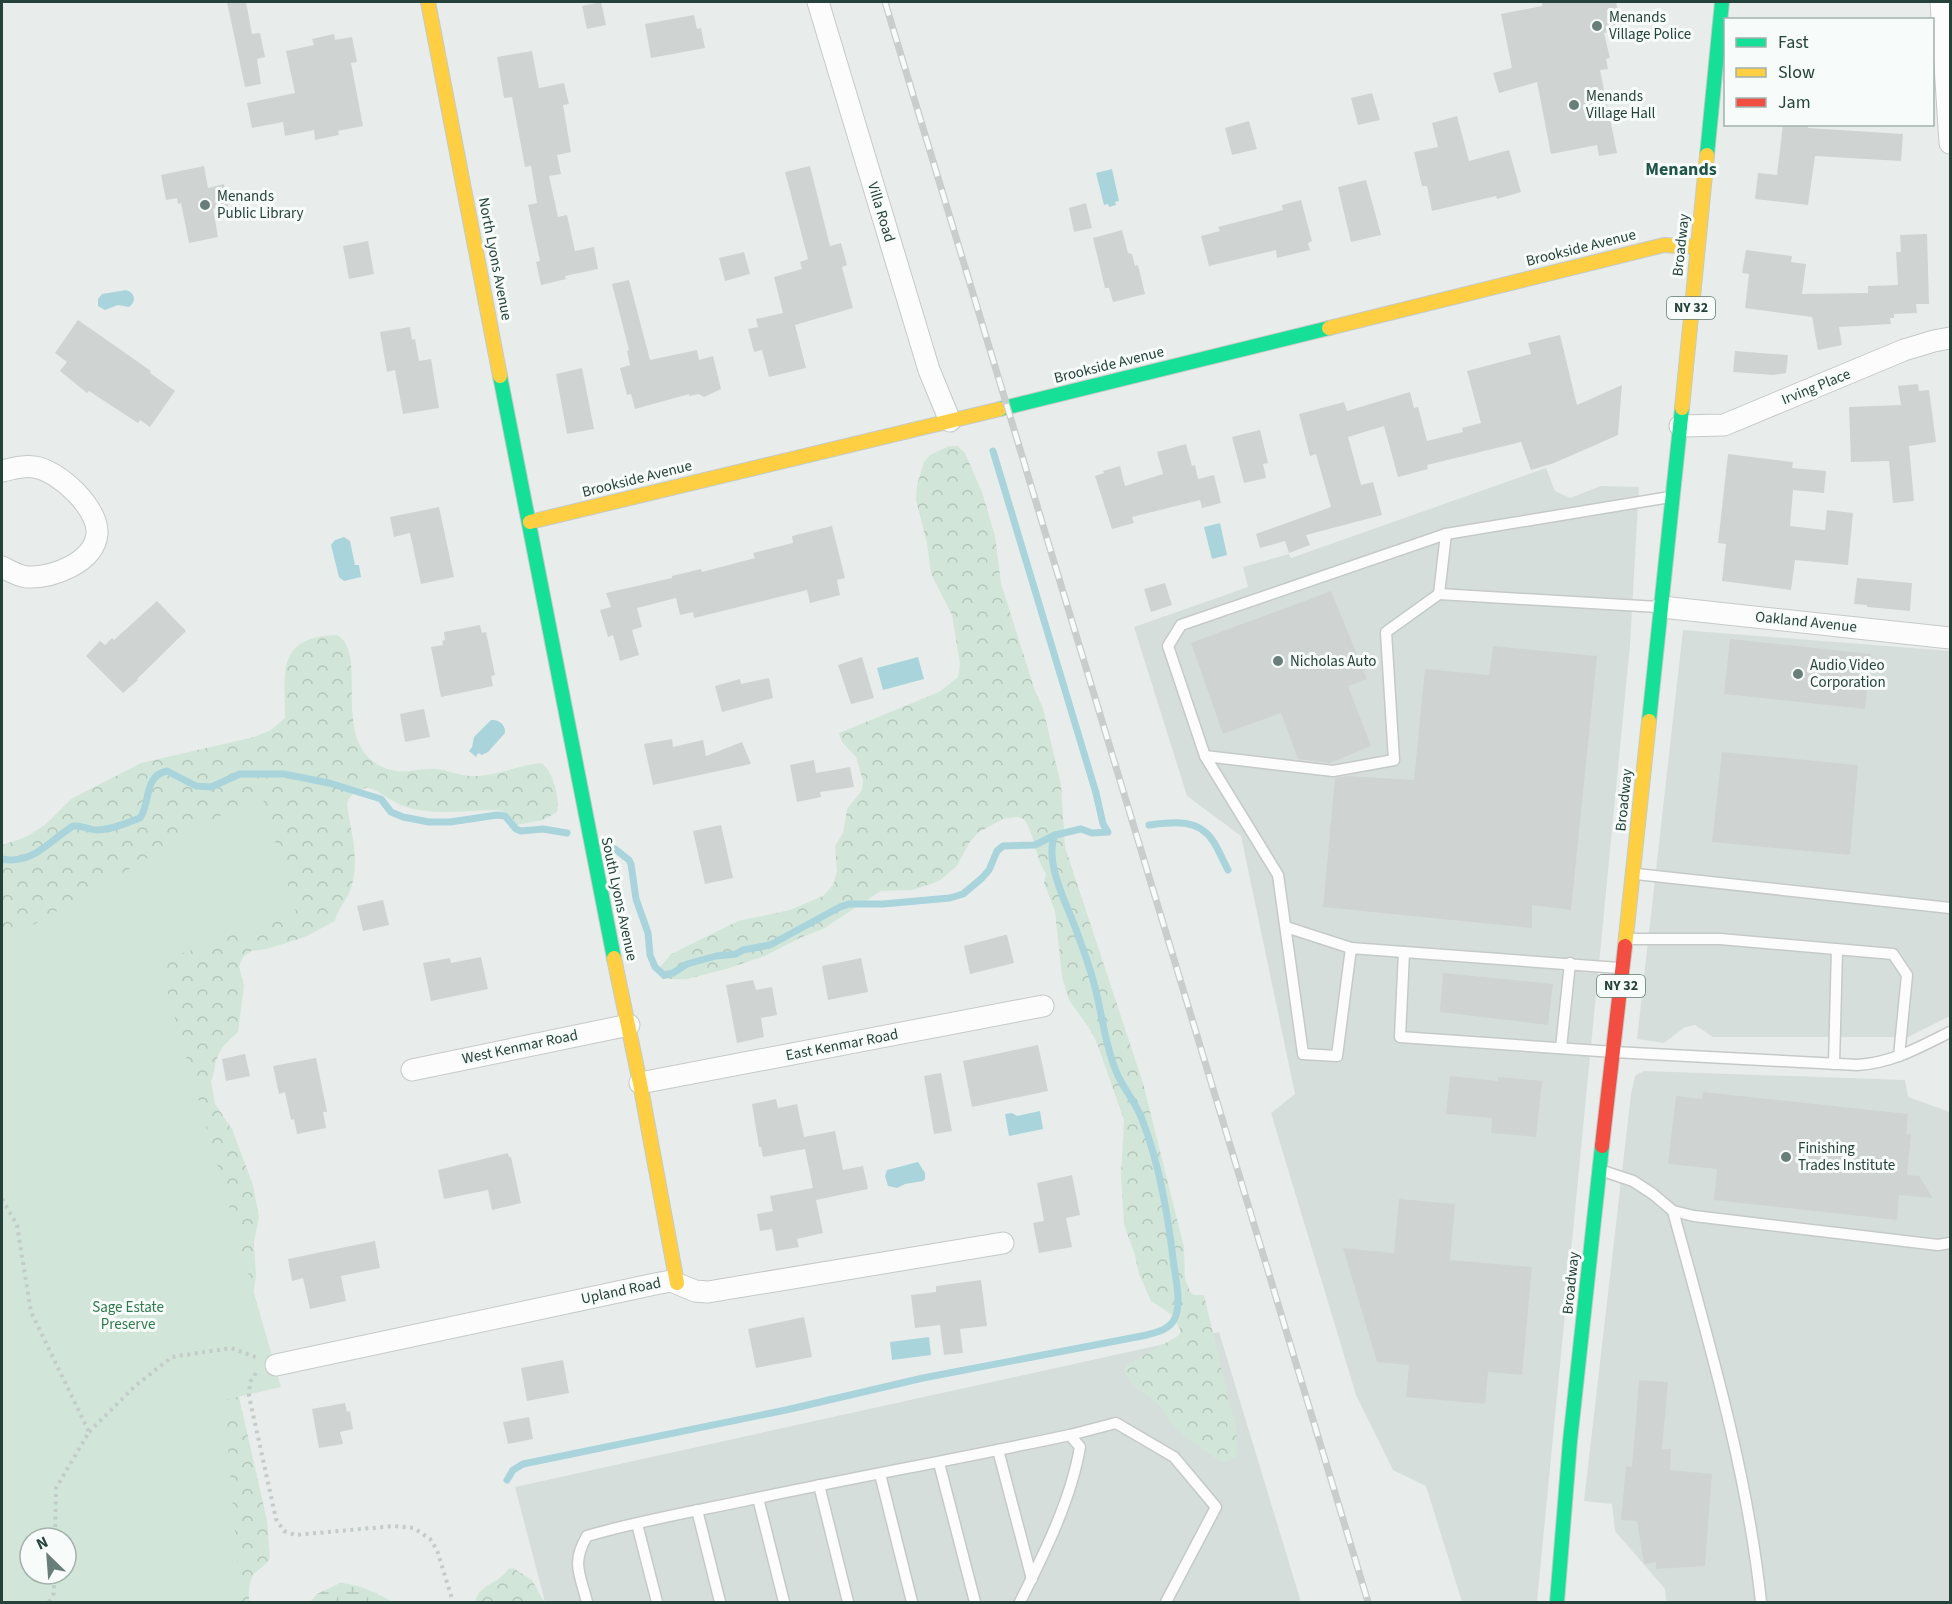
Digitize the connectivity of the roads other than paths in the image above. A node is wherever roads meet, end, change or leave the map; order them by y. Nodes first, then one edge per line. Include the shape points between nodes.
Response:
1 (428, 2) edge
2 (818, 2) edge
3 (1722, 2) edge
4 (1941, 2) edge
5 (1950, 143) edge
6 (1697, 247) junction
7 (1950, 338) edge
8 (950, 421) junction
9 (1680, 426) junction
10 (2, 471) edge
11 (1673, 496) junction
12 (530, 522) junction
13 (1446, 534) junction
14 (2, 567) edge
15 (1439, 594) junction
16 (1662, 607) junction
17 (1950, 638) edge
18 (1205, 756) junction
19 (1633, 874) junction
20 (1950, 908) edge
21 (1286, 927) junction
22 (1626, 939) junction
23 (1351, 948) junction
24 (1837, 949) junction
25 (1404, 952) junction
26 (1570, 963) junction
27 (1623, 968) junction
28 (1042, 1006) dead end
29 (629, 1025) junction
30 (1950, 1032) edge
31 (1561, 1048) junction
32 (1614, 1052) junction
33 (1899, 1056) junction
34 (1834, 1064) junction
35 (412, 1070) dead end
36 (640, 1083) junction
37 (1600, 1170) junction
38 (1673, 1211) junction
39 (1003, 1243) dead end
40 (1950, 1243) edge
41 (677, 1283) junction
42 (276, 1365) road end
43 (1071, 1435) junction
44 (998, 1450) junction
45 (939, 1463) junction
46 (880, 1474) junction
47 (819, 1485) junction
48 (758, 1498) junction
49 (697, 1510) junction
50 (637, 1524) junction
51 (1032, 1578) junction
52 (587, 1602) edge
53 (657, 1602) edge
54 (720, 1602) edge
55 (784, 1602) edge
56 (849, 1602) edge
57 (912, 1602) edge
58 (975, 1602) edge
59 (1020, 1602) edge
60 (1166, 1602) edge
61 (1557, 1602) edge
62 (1761, 1602) edge

1 - 12 street, North Lyons Avenue
2 - 8 street, Villa Road via 929,370
3 - 6 street, Broadway / NY 32
4 - 5 street
6 - 8 street, Brookside Avenue via 1664,245
6 - 9 street, Broadway / NY 32
7 - 9 street, Irving Place via 1904,350 1724,425
8 - 12 street, Brookside Avenue
9 - 11 street, Broadway / NY 32
10 - 14 street via 35,467 58,477 93,516 97,535 80,560 60,571 29,577
11 - 13 lane
11 - 16 street, Broadway / NY 32
12 - 29 street, South Lyons Avenue
13 - 15 lane
13 - 18 lane via 1181,625 1167,646
15 - 16 lane
15 - 18 lane via 1386,632 1394,760 1333,771
16 - 17 street, Oakland Avenue
16 - 19 street, Broadway / NY 32
18 - 21 lane via 1278,874
19 - 20 lane
19 - 22 street, Broadway / NY 32
21 - 23 lane
21 - 23 lane via 1303,1054 1337,1056
22 - 24 lane via 1719,939
22 - 27 street, Broadway / NY 32
23 - 25 lane
24 - 33 lane via 1893,954 1907,975
24 - 34 lane
25 - 26 lane
25 - 31 lane via 1400,1037
26 - 27 lane
26 - 31 lane
27 - 32 street, Broadway / NY 32
28 - 36 street, East Kenmar Road
29 - 35 street, West Kenmar Road
29 - 36 street, South Lyons Avenue
30 - 33 lane
31 - 32 lane
32 - 34 lane
32 - 37 street, Broadway / NY 32
33 - 34 lane via 1868,1064
36 - 41 street, South Lyons Avenue
37 - 38 lane via 1633,1181
37 - 61 street, Broadway / NY 32
38 - 40 lane via 1938,1245
38 - 62 lane via 1722,1393 1756,1553
39 - 41 street, Upland Road via 708,1292
41 - 42 street, Upland Road via 655,1284
43 - 44 lane
43 - 51 lane via 1080,1447 1077,1468
43 - 60 lane via 1116,1423 1174,1457 1216,1507
44 - 45 lane
44 - 51 lane
45 - 46 lane
45 - 58 lane
46 - 47 lane
46 - 57 lane
47 - 48 lane
47 - 56 lane
48 - 49 lane
48 - 55 lane
49 - 50 lane
49 - 54 lane
50 - 52 lane via 587,1536 576,1562
50 - 53 lane
51 - 59 lane

